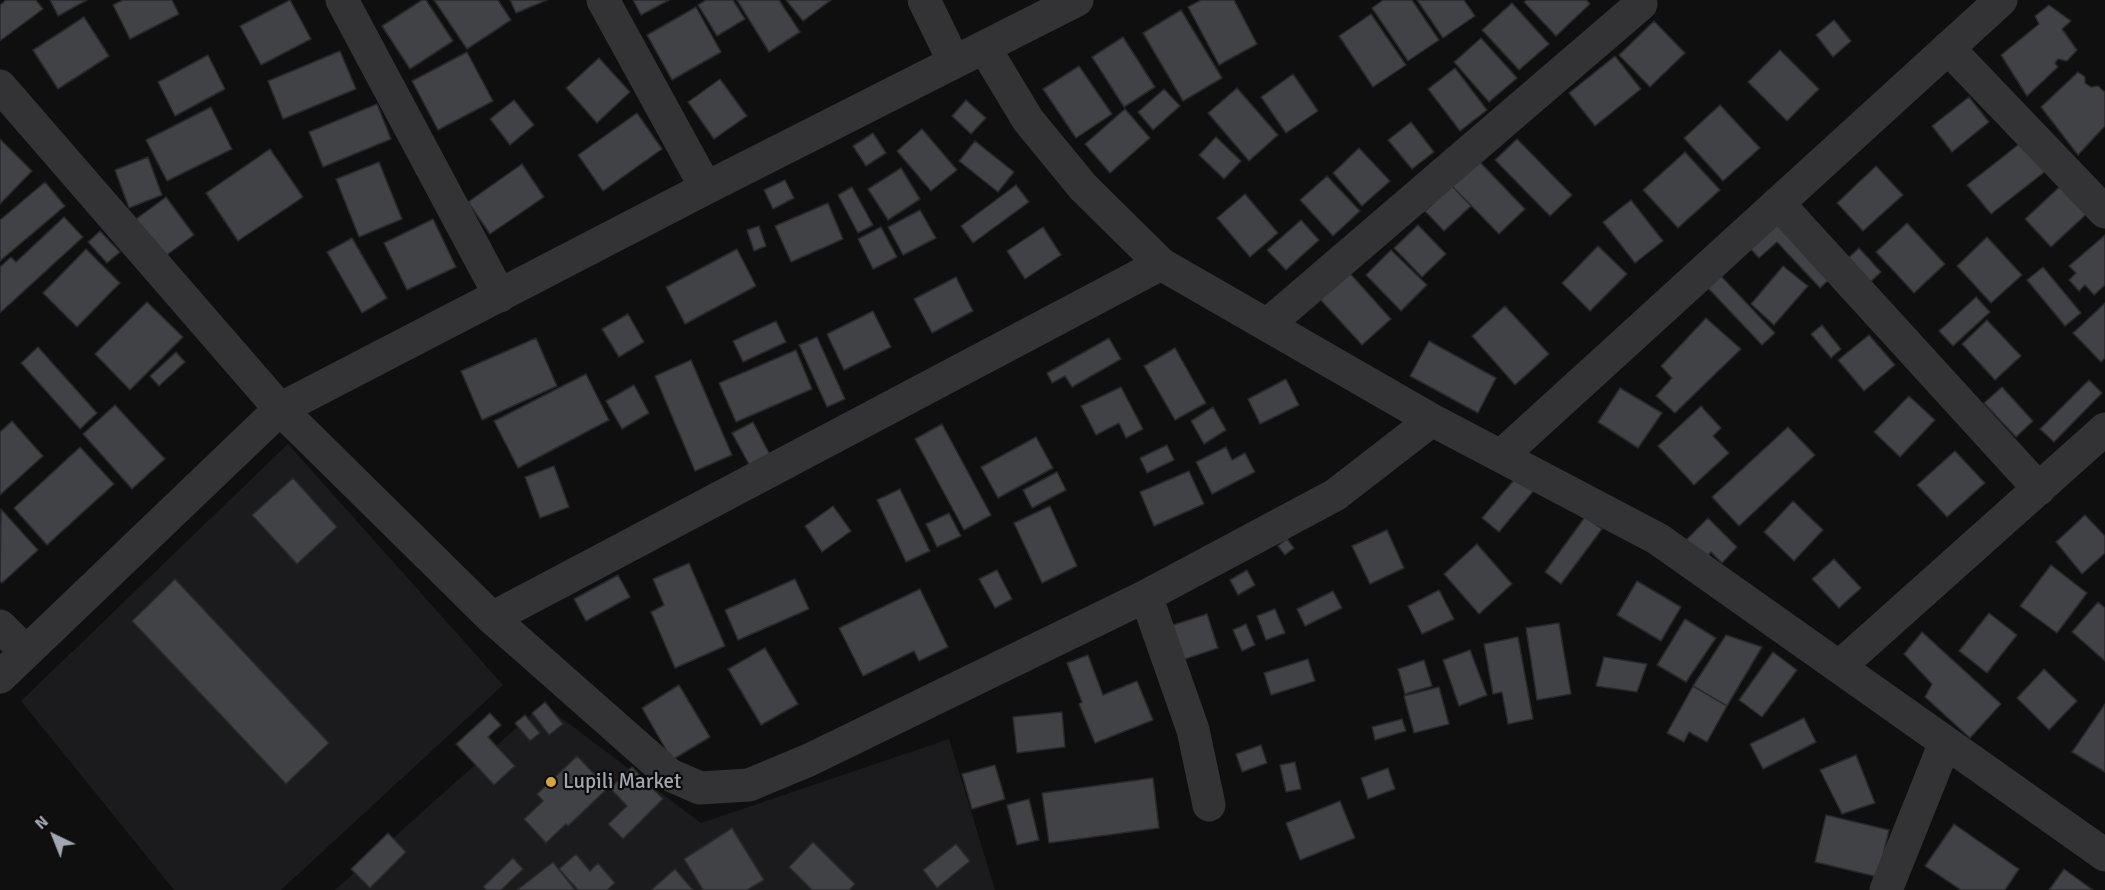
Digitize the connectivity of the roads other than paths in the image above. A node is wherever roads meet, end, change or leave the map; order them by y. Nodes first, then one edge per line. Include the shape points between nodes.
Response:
1 (342, 0) edge
2 (603, 0) edge
3 (924, 0) edge
4 (1077, 0) edge
5 (2001, 0) edge
6 (1641, 4) dead end
7 (984, 47) junction
8 (1948, 48) junction
9 (954, 62) junction
10 (0, 86) edge
11 (706, 188) junction
12 (1778, 203) junction
13 (2105, 212) edge
14 (1161, 264) junction
15 (500, 296) junction
16 (1267, 325) junction
17 (280, 409) junction
18 (1432, 420) junction
19 (2105, 429) edge
20 (1501, 456) junction
21 (2039, 489) junction
22 (1146, 596) junction
23 (492, 618) junction
24 (0, 626) edge
25 (26, 651) junction
26 (1840, 666) junction
27 (0, 677) edge
28 (1945, 742) junction
29 (1209, 805) dead end
30 (2105, 855) edge
31 (1886, 890) edge

1 - 15 street
2 - 11 street
3 - 9 street
4 - 7 street
5 - 8 street
6 - 16 street
7 - 9 street
7 - 14 street via 1028,120 1083,187
8 - 12 street
8 - 13 street
9 - 11 street
10 - 17 street
11 - 15 street
12 - 20 street
12 - 21 street
14 - 16 street
14 - 23 street
15 - 17 street
16 - 18 street
17 - 23 street
17 - 25 street
18 - 20 street
18 - 22 street via 1335,495
19 - 21 street
20 - 26 street via 1658,539
21 - 26 street
22 - 23 street via 809,760 749,784 700,788 670,774
22 - 29 street via 1193,730
24 - 25 street
25 - 27 street
26 - 28 street
28 - 30 street
28 - 31 street

